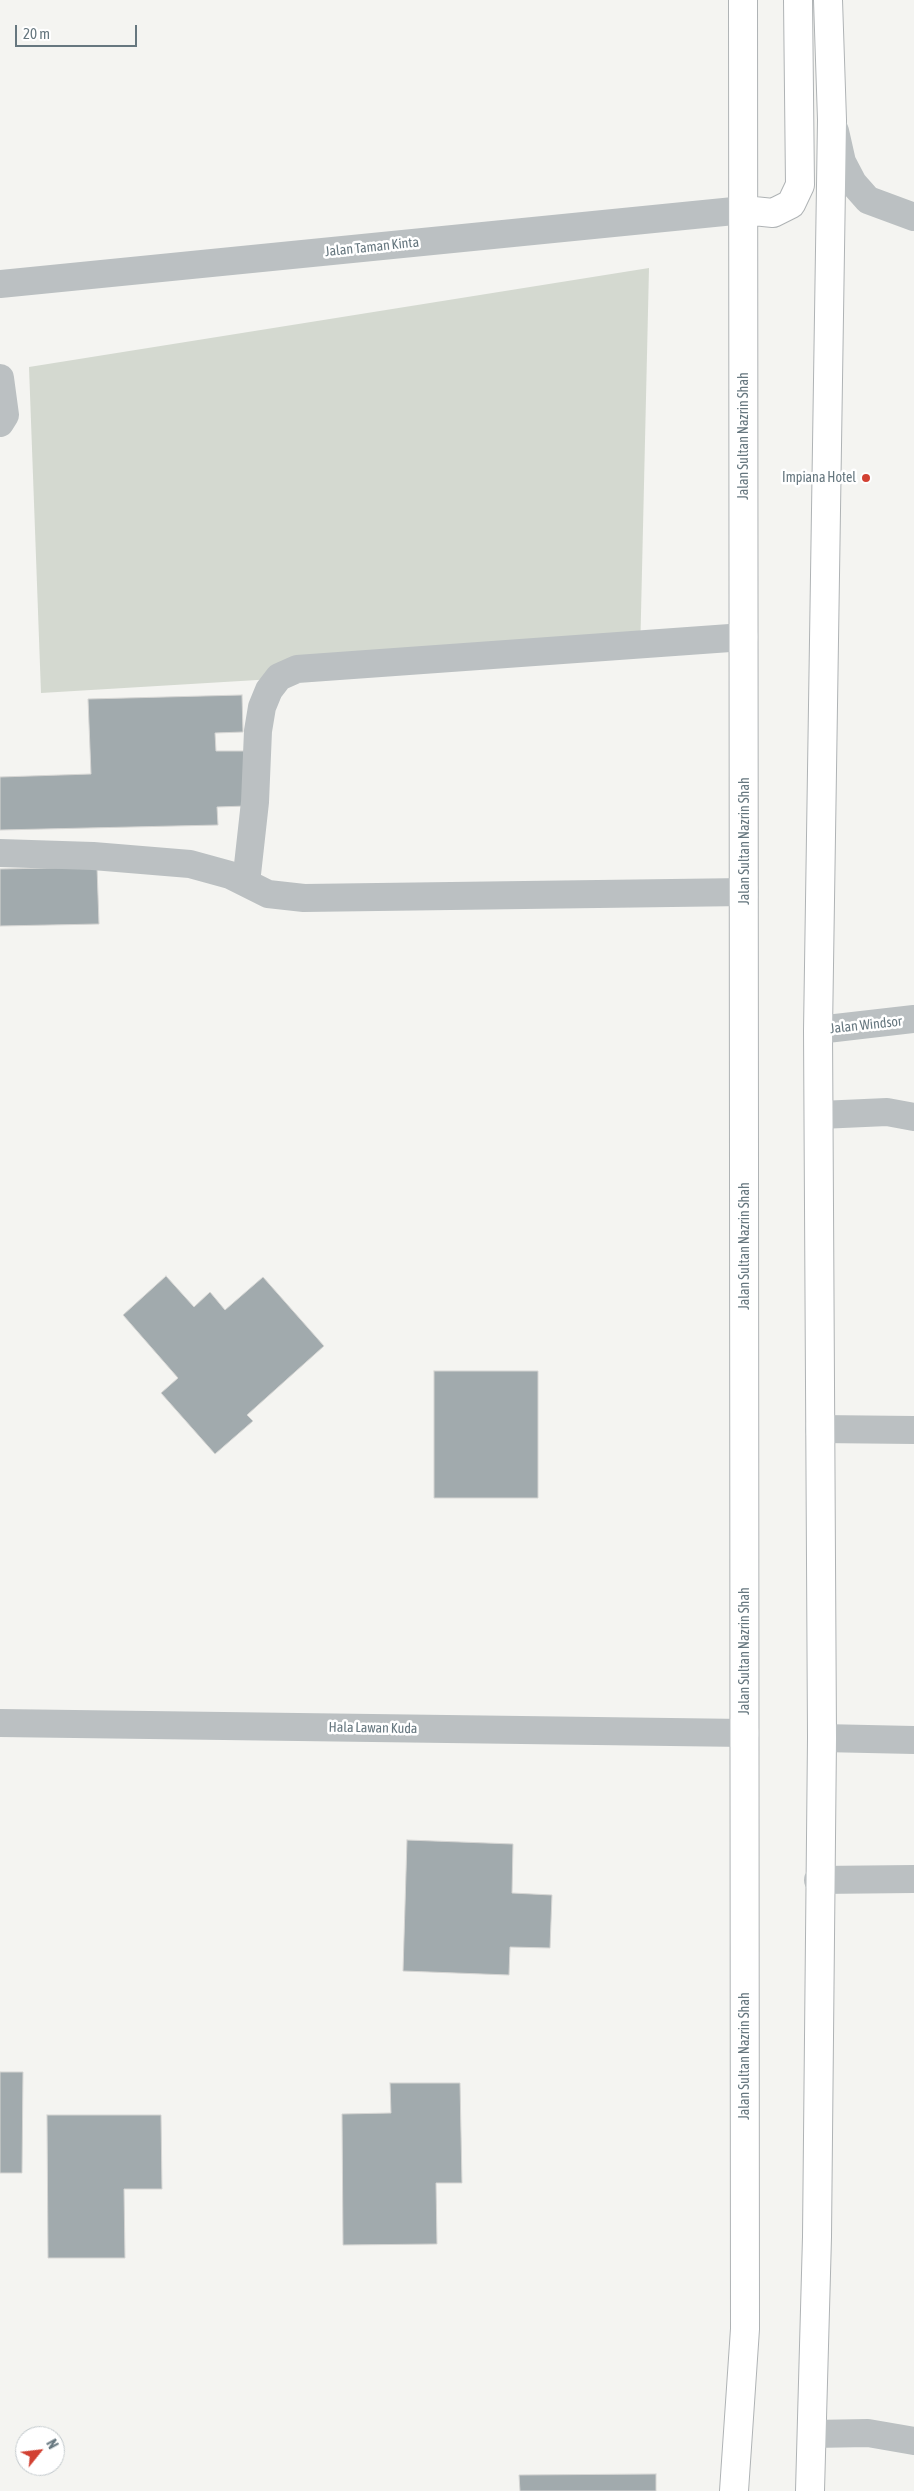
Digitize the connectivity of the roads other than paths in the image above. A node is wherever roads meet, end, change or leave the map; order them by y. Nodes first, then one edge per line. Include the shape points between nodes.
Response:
1 (743, 0) edge
2 (798, 0) edge
3 (828, 0) edge
4 (832, 120) junction
5 (744, 210) junction
6 (914, 217) edge
7 (0, 284) edge
8 (0, 378) edge
9 (0, 423) edge
10 (744, 637) junction
11 (0, 853) edge
12 (246, 883) junction
13 (745, 892) junction
14 (914, 1019) edge
15 (818, 1030) junction
16 (820, 1115) junction
17 (914, 1117) edge
18 (819, 1429) junction
19 (914, 1430) edge
20 (0, 1723) edge
21 (745, 1733) junction
22 (822, 1738) junction
23 (914, 1740) edge
24 (914, 1879) edge
25 (818, 1880) junction
26 (812, 2434) junction
27 (914, 2441) edge
28 (734, 2491) edge
29 (810, 2491) edge

1 - 5 highway, Jalan Sultan Nazrin Shah
2 - 5 highway via 800,185 791,204 773,213
3 - 4 highway
4 - 6 street via 842,162 853,183 868,200
4 - 15 highway
5 - 7 street, Jalan Taman Kinta
5 - 10 highway, Jalan Sultan Nazrin Shah
8 - 9 street via 5,415
10 - 12 street via 297,669 279,677 262,707 258,731
10 - 13 highway, Jalan Sultan Nazrin Shah
11 - 12 street via 190,864
12 - 13 street via 268,894 304,898
13 - 21 highway, Jalan Sultan Nazrin Shah
14 - 15 street, Jalan Windsor
15 - 16 highway
16 - 17 street via 887,1112
16 - 18 highway
18 - 19 street
18 - 22 highway
20 - 21 street, Hala Lawan Kuda
21 - 28 highway, Jalan Sultan Nazrin Shah via 745,2329
22 - 23 street
22 - 25 highway
24 - 25 street
25 - 26 highway via 817,2228
26 - 27 street via 868,2433
26 - 29 highway

